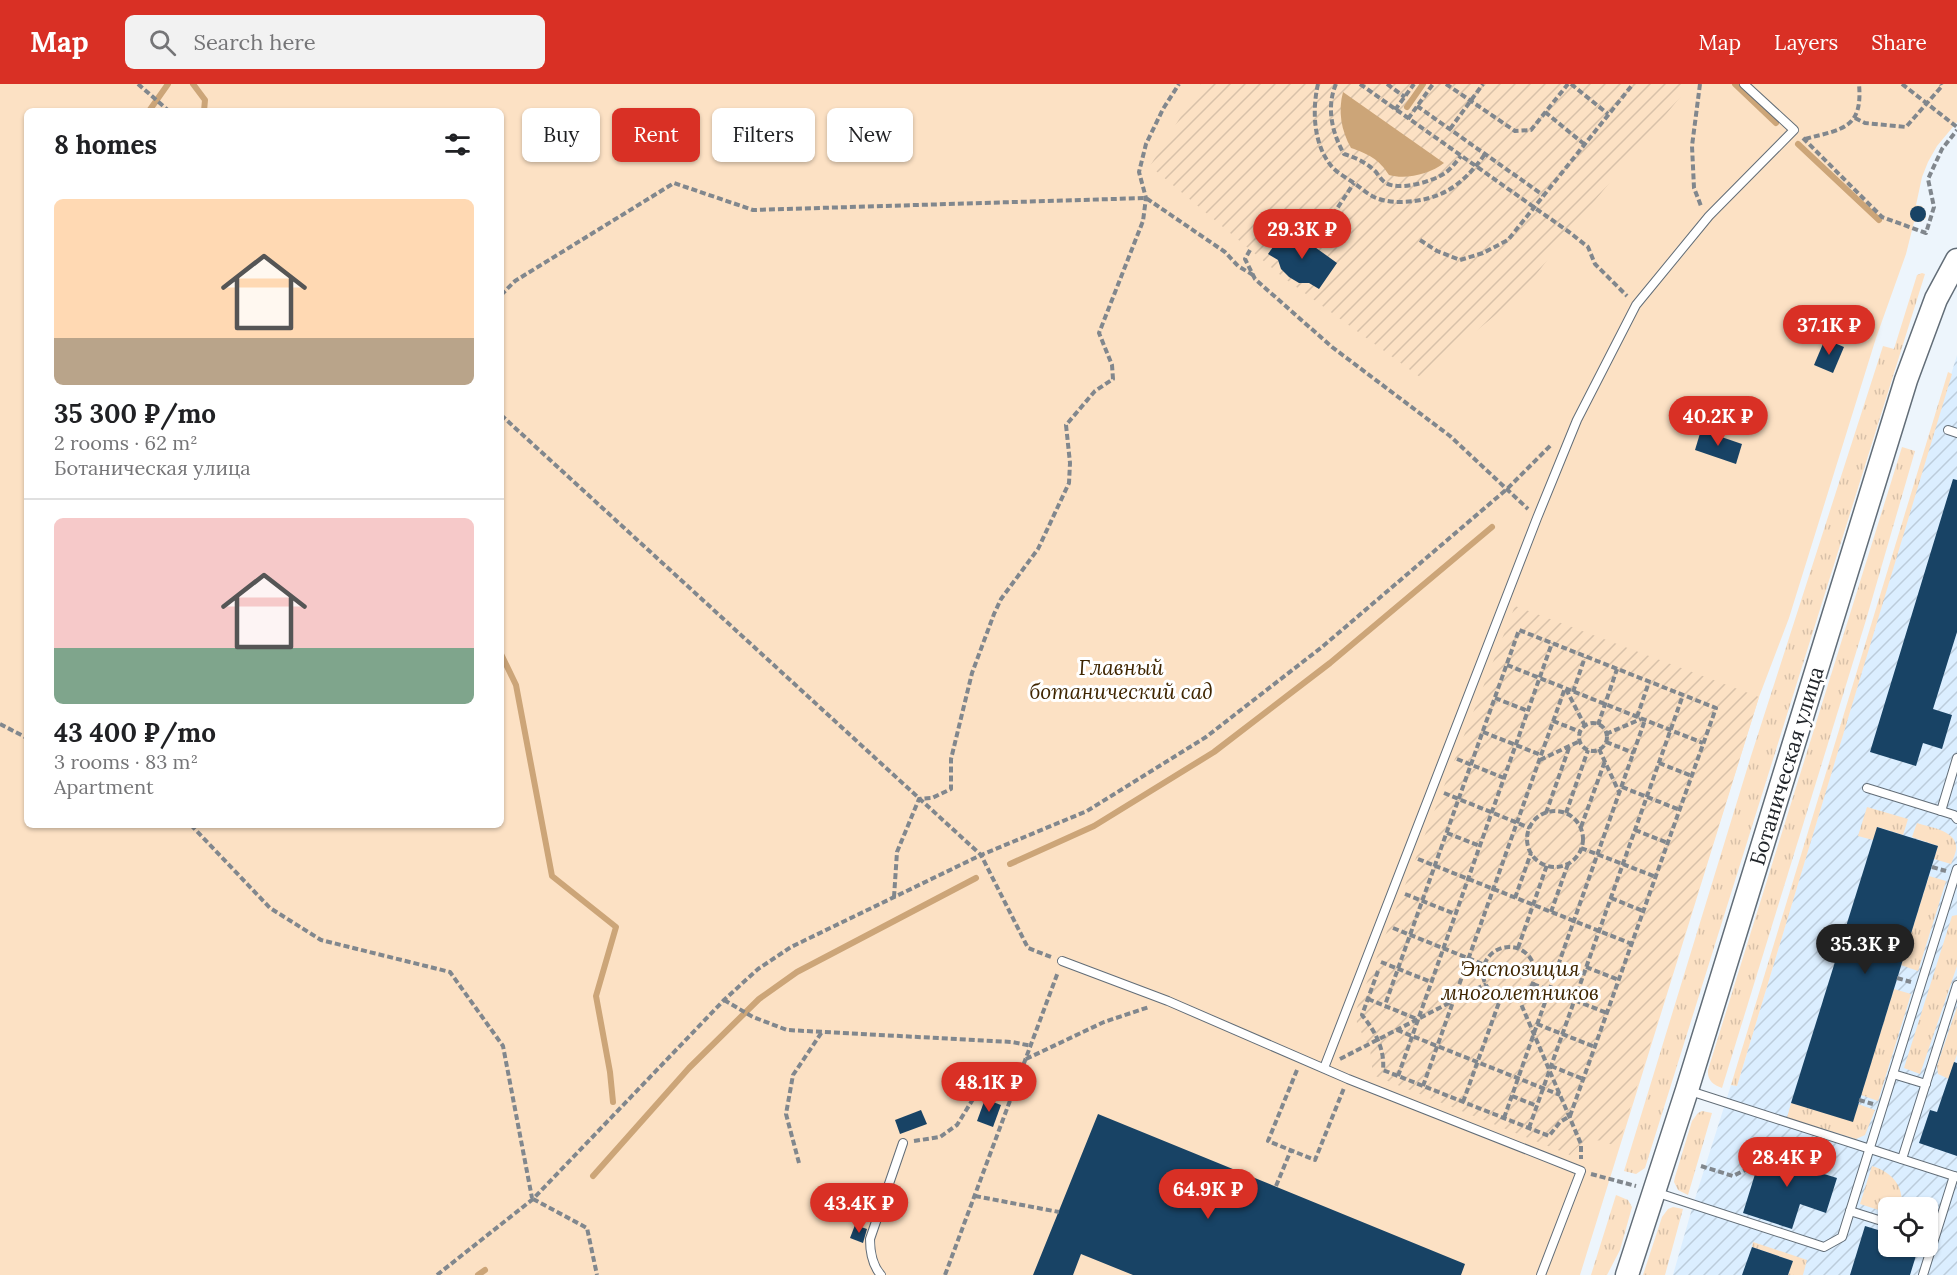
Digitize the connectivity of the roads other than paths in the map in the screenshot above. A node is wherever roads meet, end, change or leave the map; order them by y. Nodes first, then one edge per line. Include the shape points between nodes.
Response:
1 (1744, 84) edge
2 (1957, 260) edge
3 (1948, 430) dead end
4 (1957, 433) edge
5 (1957, 758) edge
6 (1867, 788) dead end
7 (1941, 811) junction
8 (1957, 819) edge
9 (1957, 873) edge
10 (1062, 961) road end
11 (1957, 985) edge
12 (1324, 1068) junction
13 (1893, 1074) junction
14 (1926, 1084) junction
15 (1686, 1090) junction
16 (903, 1143) road end
17 (1869, 1149) junction
18 (1902, 1159) junction
19 (1956, 1177) edge
20 (1654, 1192) junction
21 (1850, 1211) junction
22 (1878, 1220) edge
23 (1938, 1220) edge
24 (1927, 1257) edge
25 (881, 1275) edge
26 (1541, 1275) edge
27 (1627, 1275) edge
28 (1923, 1275) edge

1 - 12 lane via 1794,130 1709,216 1636,305 1577,420
2 - 15 main road, Ботаническая улица via 1936,299 1906,380
3 - 4 lane
5 - 7 lane
6 - 7 lane
7 - 8 lane
9 - 13 lane
10 - 12 lane via 1168,1001
11 - 14 lane
12 - 26 lane via 1581,1171
13 - 14 lane
13 - 17 lane
14 - 18 lane
15 - 17 lane
15 - 20 main road, Ботаническая улица
16 - 25 lane via 870,1239 870,1252
17 - 18 lane
17 - 21 lane
18 - 19 lane
19 - 23 lane
20 - 21 lane via 1824,1247 1842,1237
20 - 27 main road, Ботаническая улица
21 - 22 lane
24 - 28 lane

